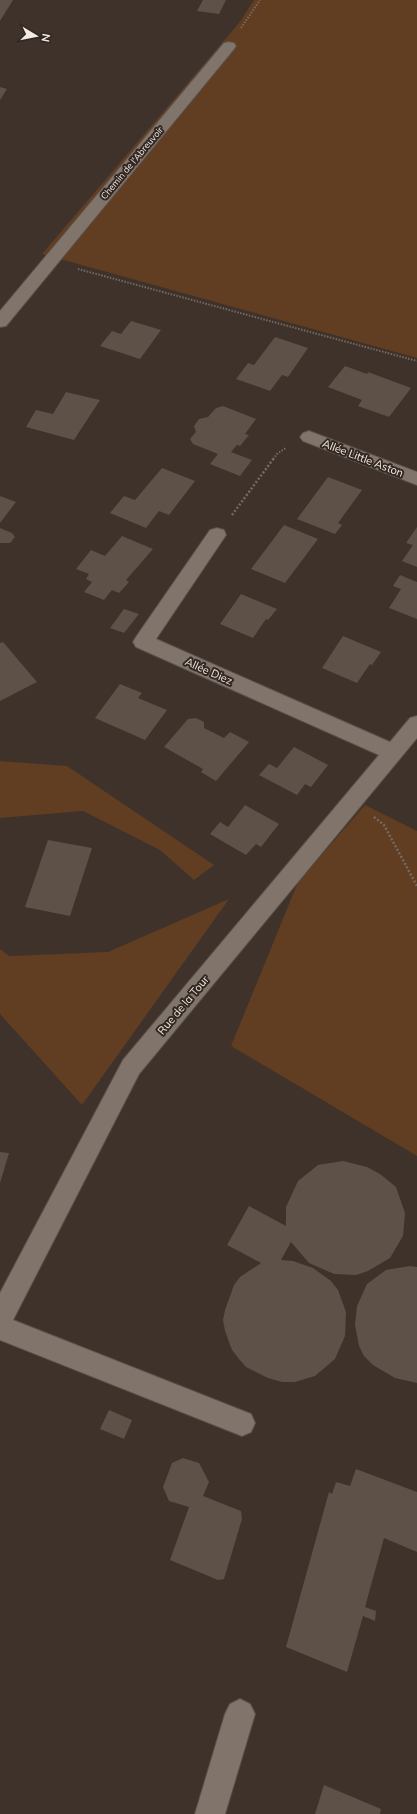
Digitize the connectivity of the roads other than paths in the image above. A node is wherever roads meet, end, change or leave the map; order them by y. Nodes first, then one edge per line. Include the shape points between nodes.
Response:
1 (229, 46) road end
2 (0, 322) edge
3 (309, 437) road end
4 (417, 479) edge
5 (217, 535) road end
6 (417, 724) edge
7 (394, 753) junction
8 (0, 1320) edge
9 (0, 1327) edge
10 (242, 1423) dead end
11 (240, 1714) dead end
12 (210, 1814) edge

1 - 2 street, Chemin de l'Abreuvoir
3 - 4 street, Allée Little Aston
5 - 7 street, Allée Diez via 143,642
6 - 7 street, Rue de la Tour
7 - 8 street, Rue de la Tour via 131,1067
9 - 10 street
11 - 12 street

